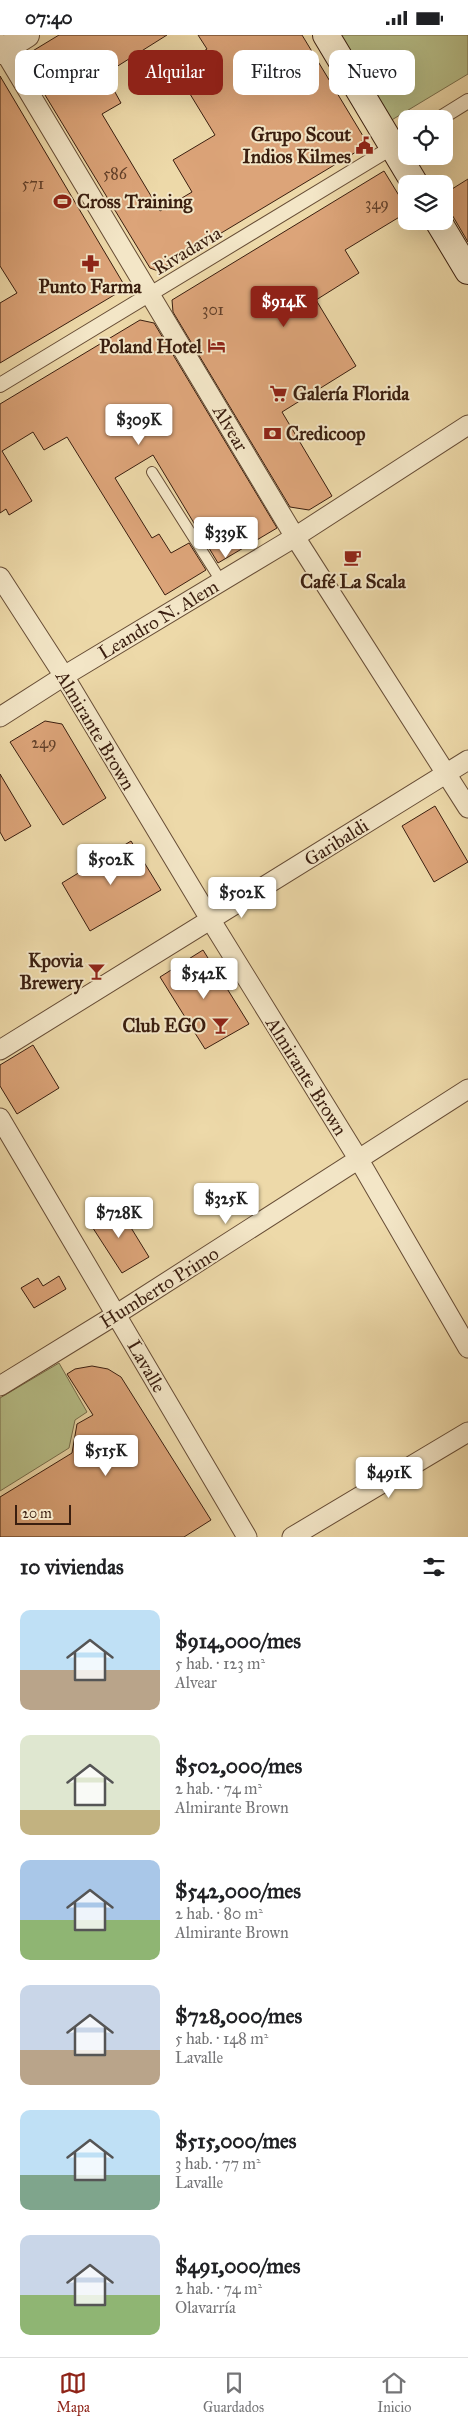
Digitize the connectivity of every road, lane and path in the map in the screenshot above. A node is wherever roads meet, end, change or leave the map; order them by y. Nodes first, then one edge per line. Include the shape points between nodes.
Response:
1 (27, 35) edge
2 (326, 35) edge
3 (1, 48) edge
4 (468, 101) edge
5 (453, 110) edge
6 (398, 140) edge
7 (398, 144) edge
8 (443, 230) edge
9 (468, 271) edge
10 (151, 293) junction
11 (0, 385) edge
12 (468, 425) edge
13 (152, 472) dead end
14 (295, 537) junction
15 (0, 577) edge
16 (221, 581) junction
17 (64, 676) junction
18 (0, 717) edge
19 (468, 760) edge
20 (448, 773) junction
21 (468, 807) edge
22 (210, 919) junction
23 (0, 1051) edge
24 (468, 1089) edge
25 (0, 1119) edge
26 (359, 1160) junction
27 (117, 1314) junction
28 (468, 1348) edge
29 (0, 1385) edge
30 (468, 1432) edge
31 (247, 1537) edge
32 (292, 1537) edge

1 - 3 street
2 - 6 main road
3 - 10 street, Alvear
4 - 5 street
7 - 10 street, Rivadavia
8 - 9 main road
10 - 11 street, Rivadavia
10 - 14 street, Alvear
12 - 14 street, Leandro N. Alem
13 - 16 lane
14 - 16 street, Leandro N. Alem
14 - 20 street, Alvear
15 - 17 street, Almirante Brown
16 - 17 street, Leandro N. Alem
17 - 18 street, Leandro N. Alem
17 - 22 street, Almirante Brown
19 - 20 street, Garibaldi
20 - 21 street, Alvear
20 - 22 street, Garibaldi
22 - 23 street, Garibaldi
22 - 26 street, Almirante Brown
24 - 26 street, Humberto Primo
25 - 27 street, Lavalle
26 - 27 street, Humberto Primo
26 - 28 street, Almirante Brown
27 - 29 street, Humberto Primo
27 - 31 street, Lavalle
30 - 32 street

